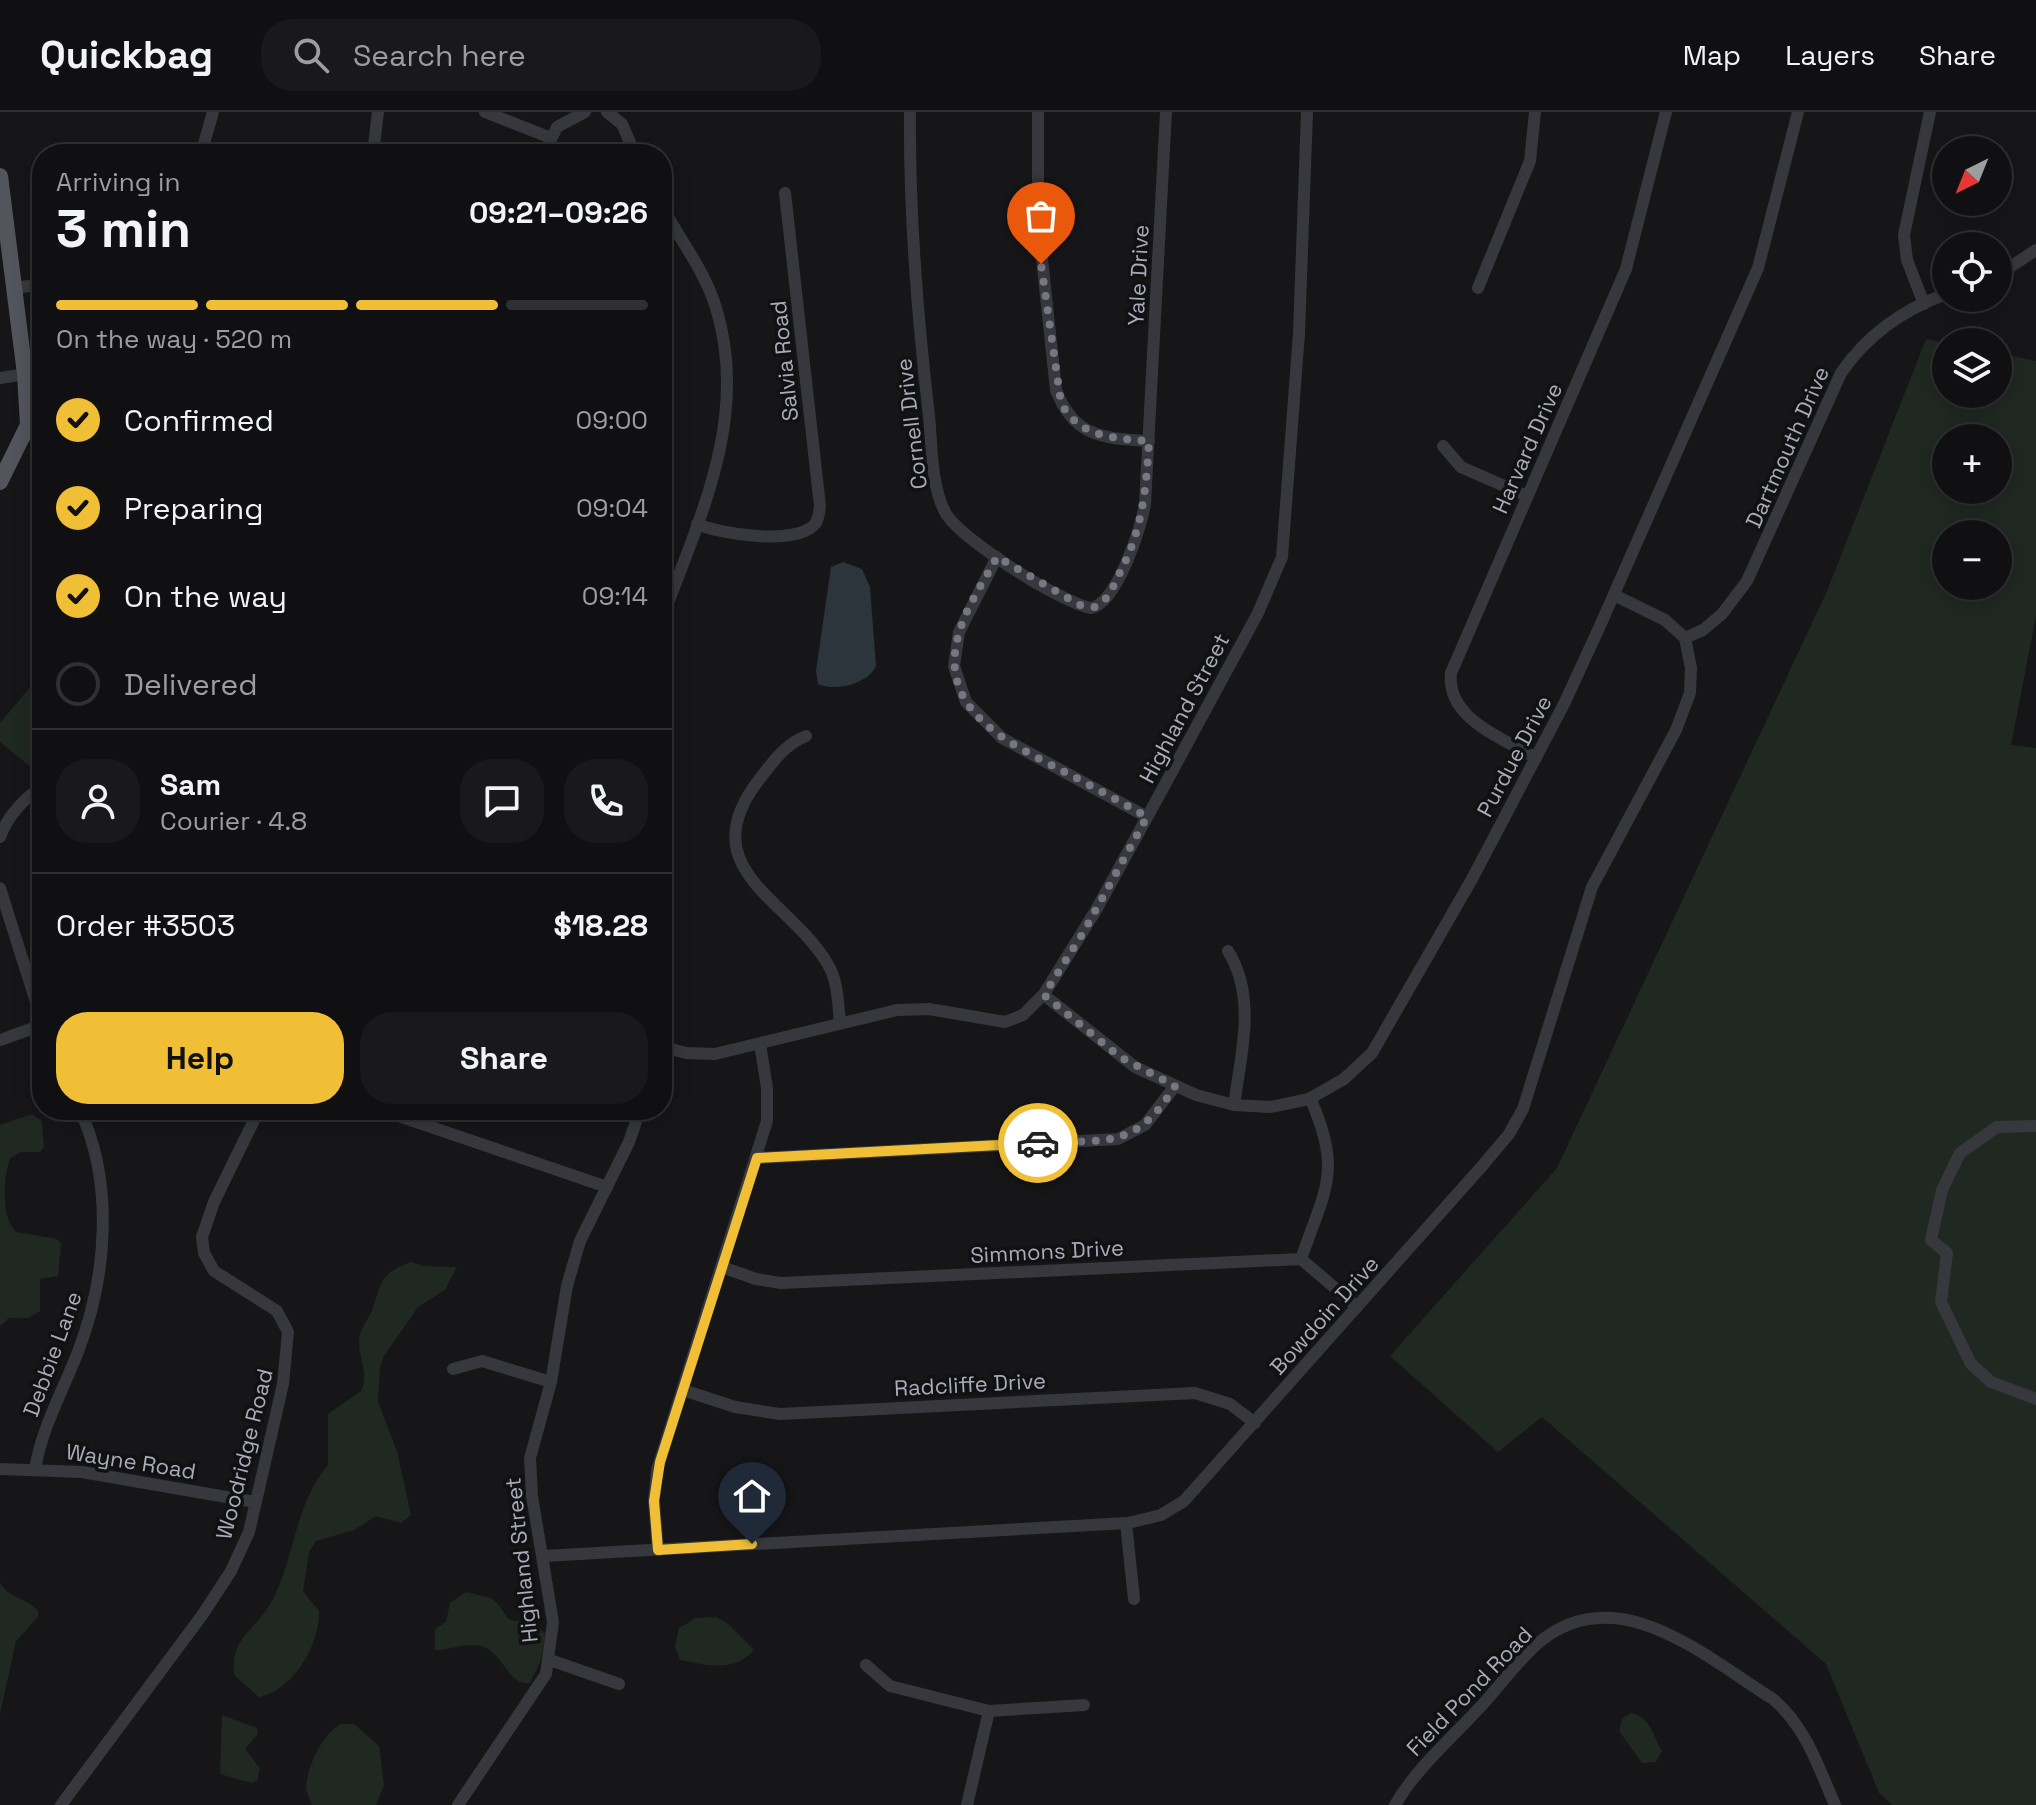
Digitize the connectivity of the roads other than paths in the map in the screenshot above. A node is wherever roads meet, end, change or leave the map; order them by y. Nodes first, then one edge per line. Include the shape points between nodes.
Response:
1 (213, 112) edge
2 (378, 112) edge
3 (485, 112) edge
4 (585, 112) edge
5 (607, 112) edge
6 (910, 112) edge
7 (1038, 112) edge
8 (1166, 112) edge
9 (1307, 112) edge
10 (1535, 112) edge
11 (1666, 112) edge
12 (1798, 112) edge
13 (1930, 112) edge
14 (551, 138) junction
15 (204, 144) edge
16 (374, 144) edge
17 (548, 144) edge
18 (631, 144) edge
19 (0, 176) edge
20 (785, 193) dead end
21 (672, 224) edge
22 (2036, 250) edge
23 (2012, 266) edge
24 (32, 285) edge
25 (15, 288) junction
26 (1478, 288) dead end
27 (1932, 300) edge
28 (1924, 304) junction
29 (25, 374) junction
30 (0, 378) edge
31 (28, 425) junction
32 (32, 433) edge
33 (1149, 441) junction
34 (1443, 446) dead end
35 (0, 482) edge
36 (1527, 496) junction
37 (697, 524) junction
38 (997, 557) junction
39 (672, 592) edge
40 (1614, 595) junction
41 (1685, 638) junction
42 (806, 736) dead end
43 (1536, 758) junction
44 (32, 793) edge
45 (1147, 817) junction
46 (0, 837) edge
47 (0, 888) edge
48 (1228, 951) dead end
49 (32, 991) edge
50 (1044, 995) junction
51 (840, 1023) junction
52 (32, 1027) edge
53 (0, 1040) edge
54 (760, 1044) junction
55 (672, 1049) edge
56 (1175, 1086) junction
57 (1310, 1098) junction
58 (1234, 1105) junction
59 (83, 1120) edge
60 (254, 1120) edge
61 (410, 1120) edge
62 (636, 1120) edge
63 (2036, 1126) edge
64 (757, 1158) junction
65 (607, 1187) junction
66 (1301, 1259) junction
67 (722, 1267) junction
68 (1357, 1307) junction
69 (453, 1369) dead end
70 (551, 1382) junction
71 (683, 1390) junction
72 (2036, 1399) edge
73 (1255, 1423) junction
74 (0, 1469) edge
75 (35, 1469) junction
76 (255, 1502) junction
77 (1126, 1523) junction
78 (658, 1550) junction
79 (544, 1556) junction
80 (1134, 1599) dead end
81 (550, 1660) junction
82 (866, 1665) dead end
83 (619, 1684) dead end
84 (1084, 1705) dead end
85 (989, 1711) junction
86 (61, 1805) edge
87 (458, 1805) edge
88 (967, 1805) edge
89 (1395, 1805) edge
90 (1835, 1805) edge

1 - 15 street
2 - 16 street
3 - 14 street
4 - 14 street via 560,125
5 - 18 street via 622,124
6 - 38 street, Cornell Drive via 911,248 937,486 956,528
7 - 33 street via 1041,264 1056,390 1067,413 1092,433
8 - 33 street, Yale Drive
9 - 45 street, Highland Street via 1300,325 1283,553 1258,613
10 - 26 street via 1530,161
11 - 36 street, Harvard Drive via 1626,269
12 - 40 street, Purdue Drive via 1758,268
13 - 28 street via 1904,235 1907,260
14 - 17 street
19 - 25 main road
20 - 37 street, Salvia Road via 820,506 815,524 791,534 727,534
21 - 37 street via 709,290 719,320 728,394 725,430
22 - 23 street
24 - 25 street
25 - 29 main road
27 - 28 street, Dartmouth Drive
28 - 41 street, Dartmouth Drive via 1882,327 1856,351 1841,373 1747,581 1722,614
29 - 30 street
29 - 31 main road
31 - 32 street
31 - 35 main road
33 - 38 street, Cornell Drive via 1139,532 1100,605 1080,605
34 - 36 street via 1461,467
36 - 43 street, Harvard Drive via 1455,658 1450,681 1466,716
37 - 39 street
38 - 45 street via 957,640 955,675 966,702 1002,738
40 - 41 street via 1665,620
40 - 43 street, Purdue Drive
41 - 68 street, Bowdoin Drive via 1692,674 1684,711 1594,881 1520,1116 1491,1157
42 - 51 street via 782,750 754,786 738,818 736,844 747,875 829,965
43 - 57 street, Purdue Drive via 1384,1037 1354,1071
44 - 46 street
45 - 50 street, Highland Street
47 - 49 street
48 - 58 street via 1238,972 1245,1014
50 - 51 street, Highland Street via 1026,1013 1005,1022 924,1009
50 - 56 street, Purdue Drive via 1120,1057
51 - 54 street, Highland Street
52 - 53 street
54 - 55 street, Highland Street via 704,1054
54 - 64 street via 768,1114
56 - 58 street, Purdue Drive
56 - 64 street via 1145,1125 1118,1139
57 - 58 street, Purdue Drive via 1270,1107
57 - 66 street via 1326,1137 1330,1164
59 - 75 street, Debbie Lane via 101,1190 99,1277 87,1327
60 - 76 street, Woodridge Road via 202,1237 217,1275 277,1311 288,1332 283,1384
61 - 65 street
62 - 65 street, Highland Street
63 - 72 street via 1997,1127 1960,1153 1942,1190 1931,1240 1947,1253 1941,1302 1971,1364 1991,1382
64 - 67 street
65 - 70 street, Highland Street via 576,1251
66 - 67 street, Simmons Drive via 781,1283
66 - 68 street
67 - 71 street
68 - 73 street, Bowdoin Drive
69 - 70 street via 482,1361
70 - 79 street, Highland Street via 530,1469
71 - 73 street, Radcliffe Drive via 745,1410 780,1414 1199,1393 1230,1404
71 - 78 street via 656,1478
73 - 77 street, Bowdoin Drive via 1179,1505
74 - 75 street, Wayne Road
75 - 76 street, Wayne Road via 82,1472
76 - 86 street, Woodridge Road via 249,1532 224,1582
77 - 78 street, Bowdoin Drive
77 - 80 street
78 - 79 street, Bowdoin Drive
79 - 81 street, Highland Street via 553,1622
81 - 83 street
81 - 87 street, Highland Street via 540,1687
82 - 85 street via 890,1686
84 - 85 street
85 - 88 street
89 - 90 street, Field Pond Road via 1536,1645 1577,1621 1630,1618 1655,1626 1789,1712 1802,1729

